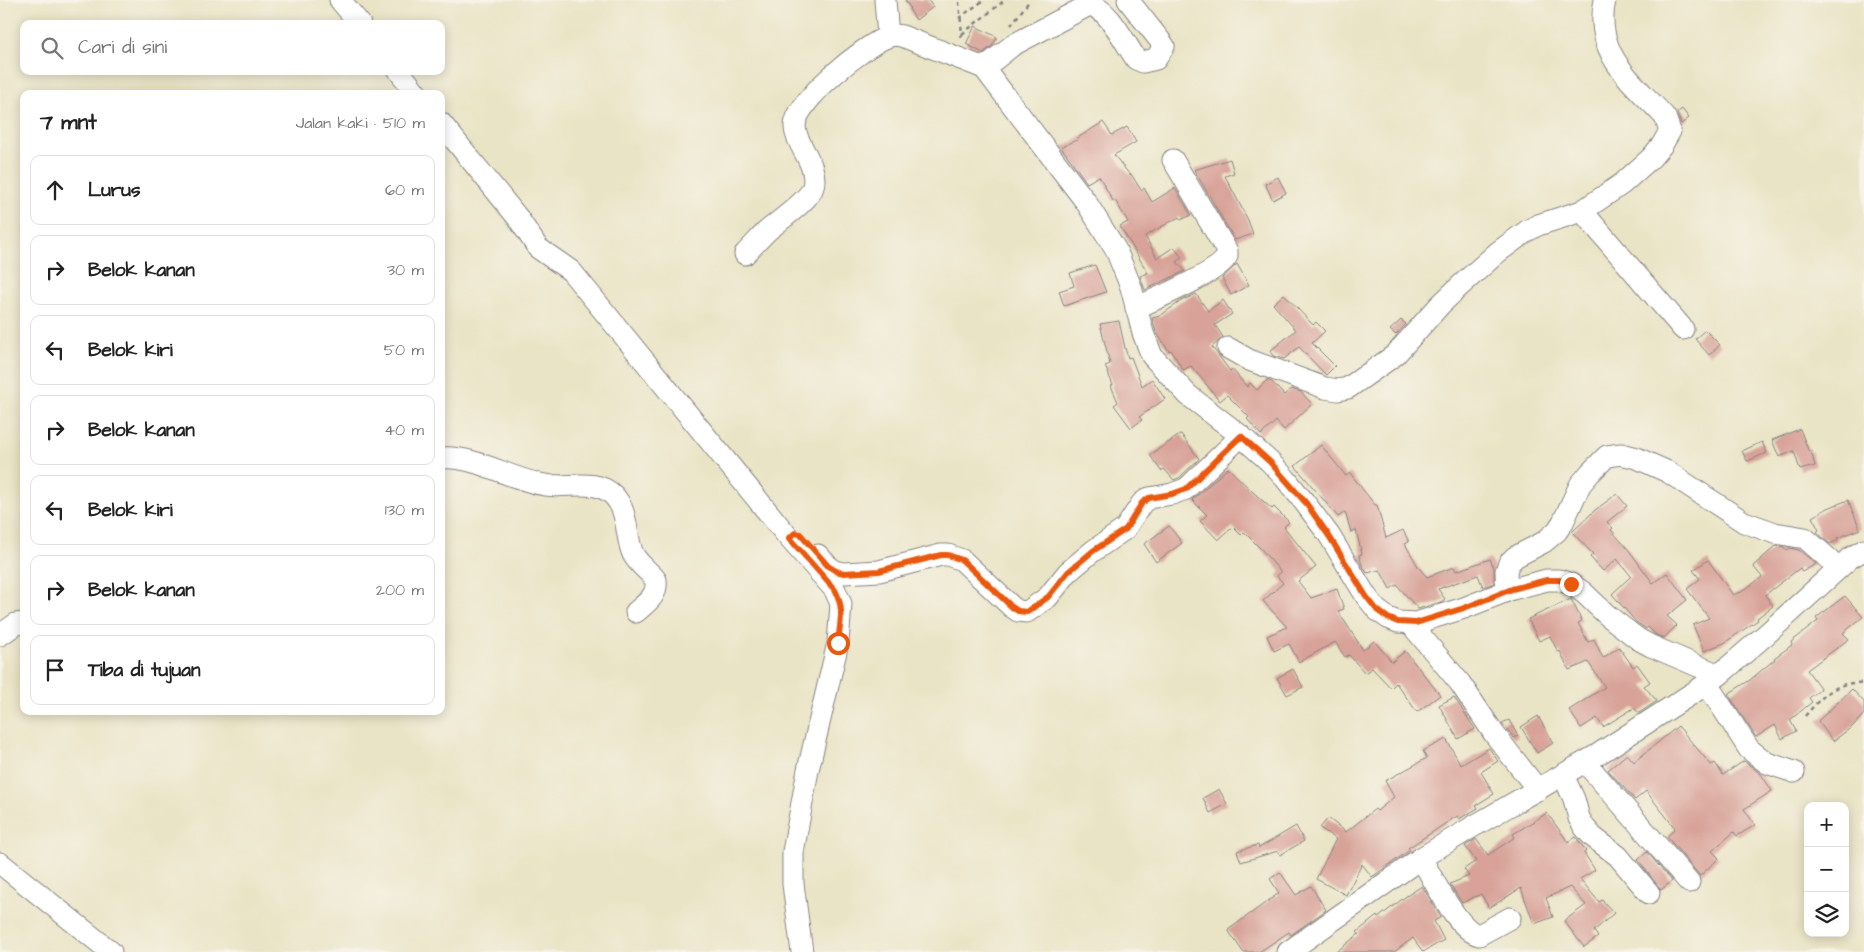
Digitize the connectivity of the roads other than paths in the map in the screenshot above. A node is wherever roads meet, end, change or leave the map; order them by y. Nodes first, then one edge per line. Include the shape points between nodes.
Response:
1 (340, 0) edge
2 (884, 0) edge
3 (1128, 0) edge
4 (1605, 0) edge
5 (357, 20) edge
6 (888, 36) junction
7 (984, 68) junction
8 (402, 75) edge
9 (414, 90) edge
10 (445, 129) edge
11 (1173, 160) dead end
12 (1582, 210) junction
13 (745, 254) dead end
14 (1136, 308) junction
15 (1683, 328) dead end
16 (1228, 348) dead end
17 (1241, 436) junction
18 (445, 458) edge
19 (789, 538) junction
20 (1864, 550) edge
21 (1839, 568) junction
22 (1507, 591) junction
23 (636, 612) dead end
24 (1410, 623) junction
25 (20, 624) edge
26 (0, 635) edge
27 (1713, 679) junction
28 (1585, 762) junction
29 (1794, 772) dead end
30 (1563, 775) junction
31 (1538, 790) junction
32 (1421, 858) junction
33 (0, 863) edge
34 (1689, 882) dead end
35 (1649, 893) dead end
36 (1510, 918) dead end
37 (1302, 948) edge
38 (110, 952) edge
39 (802, 952) edge

1 - 5 street
2 - 6 street
3 - 7 street via 1164,46 1156,59 1143,62 1136,59 1109,18 1095,5 1089,5 1013,45
4 - 12 street via 1604,34 1612,59 1665,117 1670,131 1651,158 1622,184
6 - 7 street via 902,36
6 - 13 street via 852,57 813,95 799,115 795,126 811,166 813,188 804,201
7 - 14 street via 1086,202 1116,250
8 - 9 street
10 - 19 street via 518,218 538,248 570,270
11 - 14 street via 1228,256 1222,264 1196,279
12 - 15 street
12 - 16 street via 1538,225 1498,252 1440,304 1395,355 1348,388 1338,390 1309,383 1249,360
14 - 17 street via 1152,356 1188,395
17 - 19 street via 1186,489 1149,498 1142,503 1126,529 1093,551 1068,572 1048,597 1027,612 1012,607 954,556 941,555 879,571 844,573 828,566 800,534 795,533
17 - 24 street via 1270,462 1306,503 1377,610 1388,618
18 - 23 street via 467,461 534,483 595,485 610,493 622,508 633,554 656,580 654,596
19 - 39 street via 835,590 842,604 838,643 808,770 793,852 793,884
20 - 21 street
21 - 22 street via 1805,538 1775,533 1744,522 1668,472 1621,454 1607,456 1580,485 1557,531 1509,563
21 - 27 street
22 - 24 street via 1464,608
22 - 27 street via 1547,580 1571,584 1638,639
24 - 31 street via 1460,683 1495,736
25 - 26 street
27 - 28 street
27 - 29 street via 1749,749 1767,763
28 - 30 street
28 - 34 street
30 - 31 street
30 - 35 street via 1585,828 1618,856
31 - 32 street
32 - 36 street via 1452,911 1472,933 1479,935
32 - 37 street
33 - 38 street

